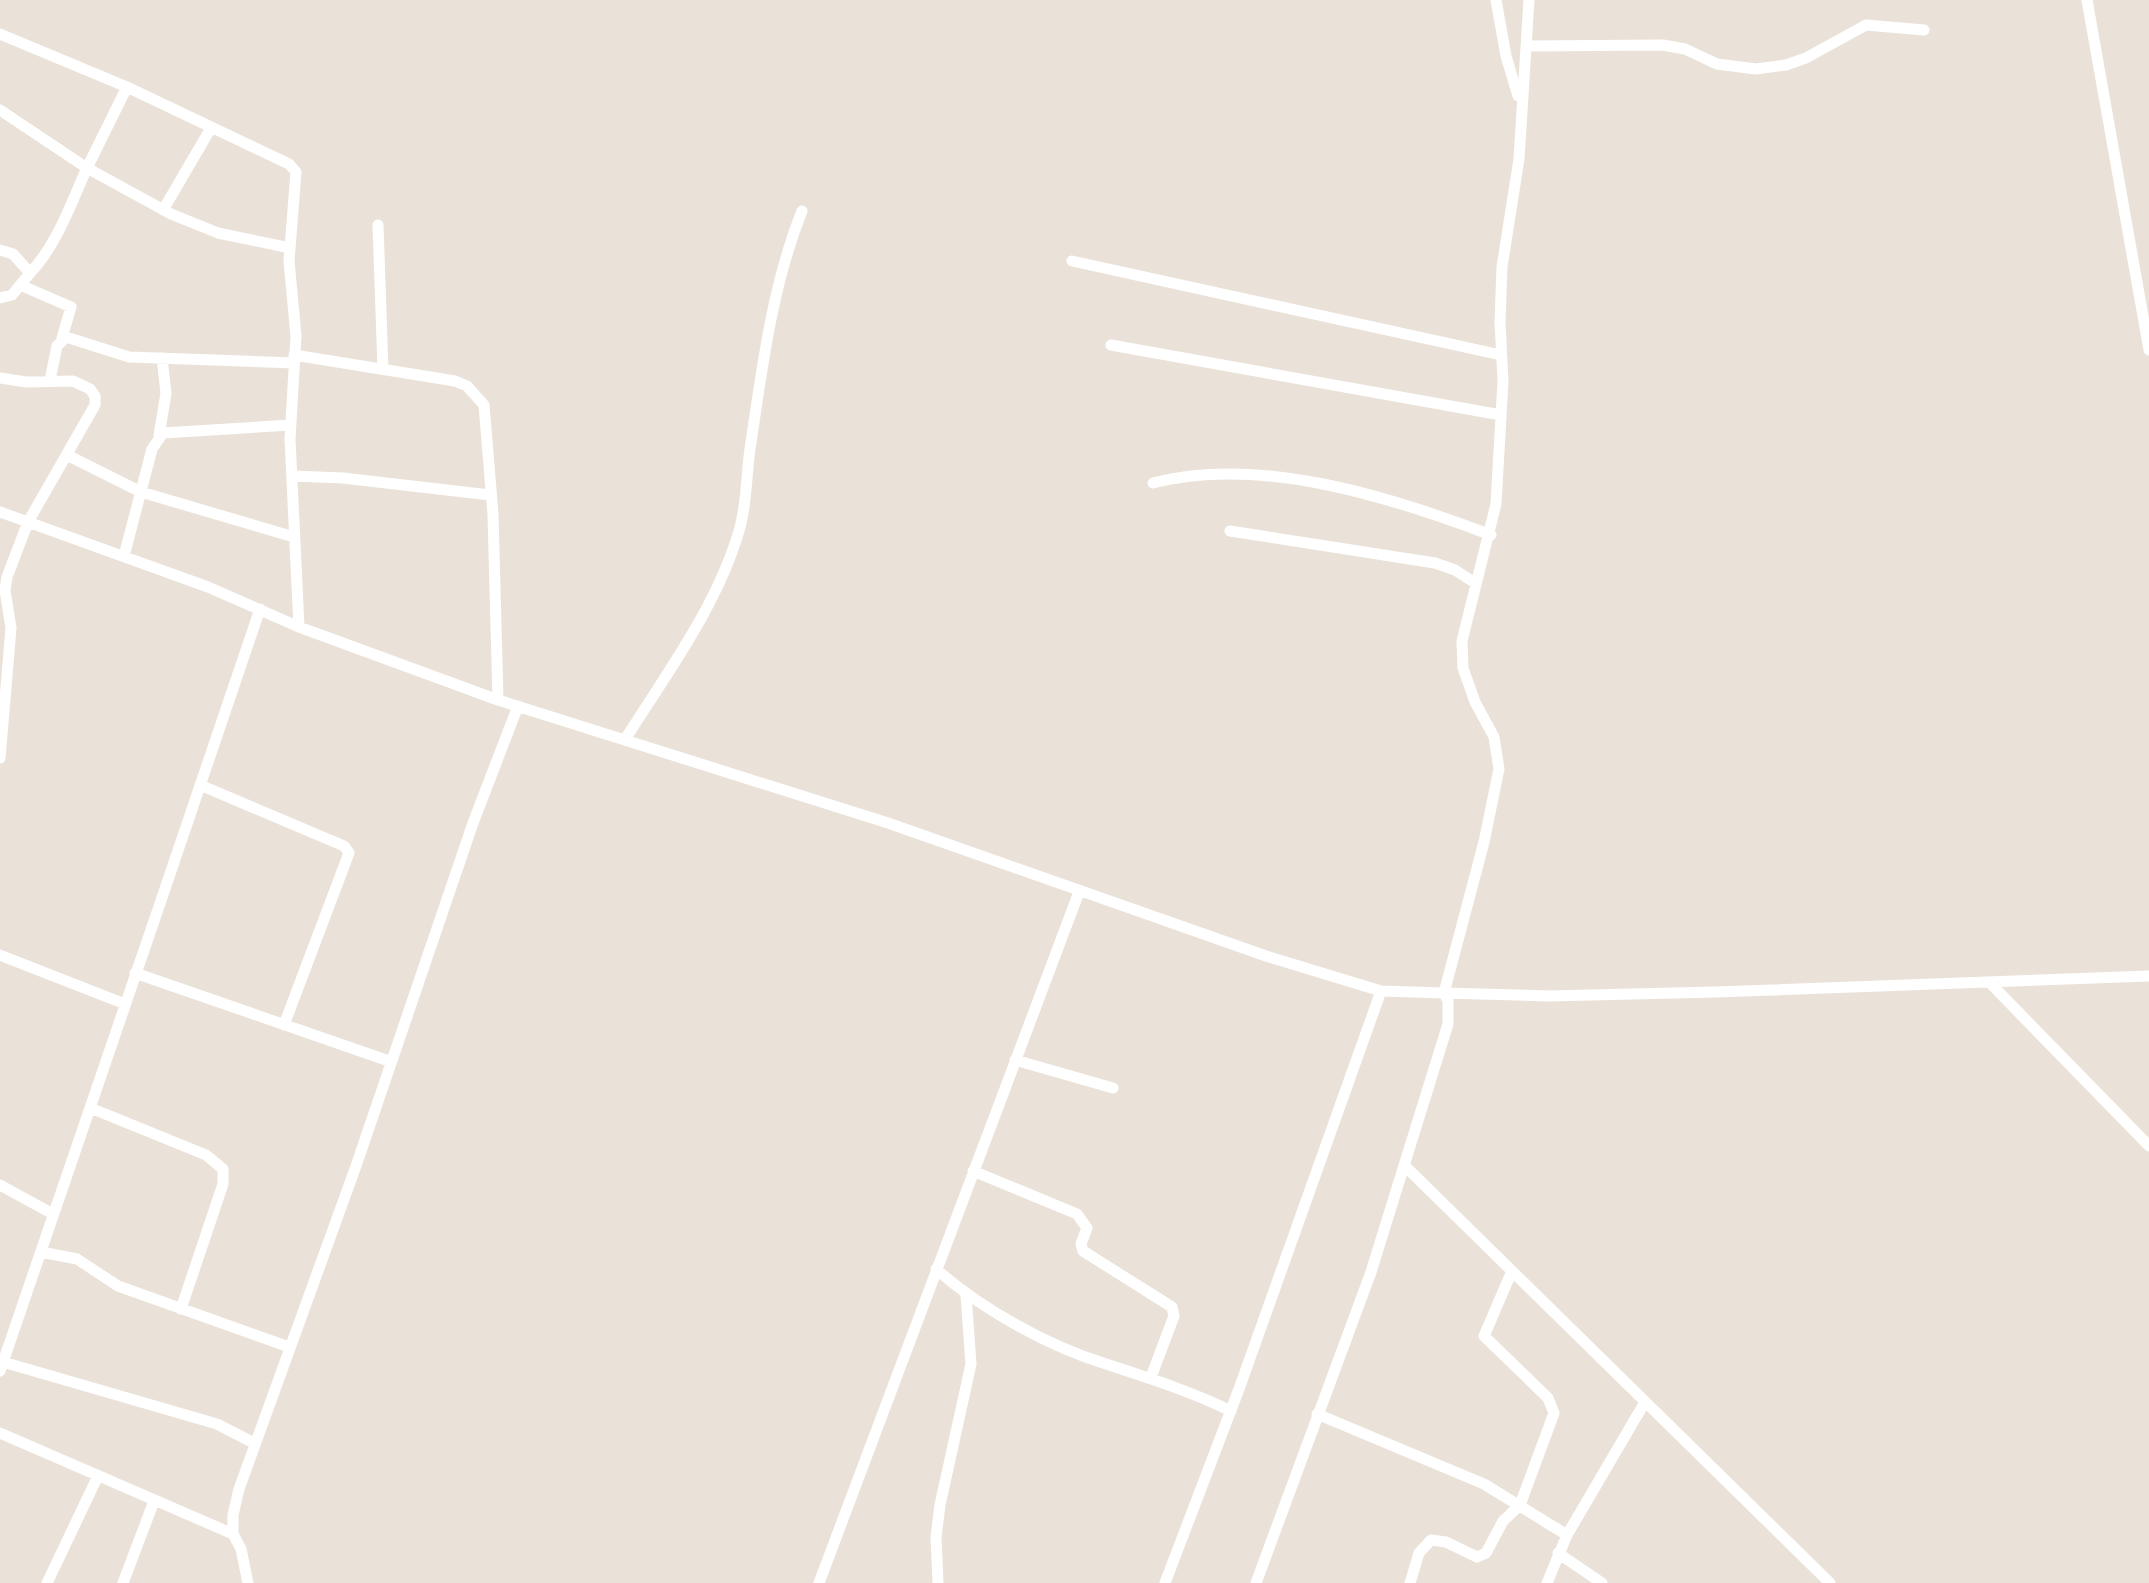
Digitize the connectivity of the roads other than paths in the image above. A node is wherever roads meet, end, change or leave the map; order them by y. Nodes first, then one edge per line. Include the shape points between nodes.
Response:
1 (1496, 0) edge
2 (1529, 0) edge
3 (2087, 0) edge
4 (1924, 30) dead end
5 (0, 34) edge
6 (1527, 46) junction
7 (128, 88) junction
8 (1521, 105) junction
9 (0, 110) edge
10 (212, 128) junction
11 (87, 168) junction
12 (164, 210) junction
13 (802, 212) dead end
14 (378, 225) dead end
15 (290, 248) junction
16 (0, 250) edge
17 (1072, 261) dead end
18 (30, 273) junction
19 (20, 285) junction
20 (0, 298) edge
21 (62, 338) junction
22 (1111, 345) dead end
23 (2149, 350) edge
24 (1501, 356) junction
25 (162, 358) junction
26 (294, 359) junction
27 (383, 369) junction
28 (0, 378) edge
29 (50, 380) junction
30 (1502, 414) junction
31 (290, 425) junction
32 (160, 436) junction
33 (67, 455) junction
34 (292, 476) junction
35 (1153, 483) dead end
36 (141, 492) junction
37 (490, 496) junction
38 (0, 512) edge
39 (28, 522) junction
40 (1230, 531) dead end
41 (1490, 535) junction
42 (294, 537) junction
43 (124, 556) junction
44 (1475, 584) junction
45 (260, 609) junction
46 (299, 627) junction
47 (498, 700) junction
48 (518, 706) junction
49 (626, 738) junction
50 (0, 758) edge
51 (200, 784) junction
52 (1079, 892) junction
53 (0, 956) edge
54 (135, 973) junction
55 (2149, 976) edge
56 (1991, 984) junction
57 (1381, 991) junction
58 (1444, 993) junction
59 (125, 1004) junction
60 (284, 1025) junction
61 (1015, 1060) junction
62 (389, 1061) junction
63 (1112, 1088) dead end
64 (93, 1108) junction
65 (2149, 1146) edge
66 (1406, 1167) junction
67 (973, 1170) junction
68 (0, 1184) edge
69 (53, 1214) junction
70 (41, 1252) junction
71 (936, 1269) junction
72 (1512, 1271) junction
73 (966, 1295) junction
74 (181, 1309) junction
75 (290, 1347) junction
76 (2, 1366) edge
77 (1151, 1377) junction
78 (1645, 1402) junction
79 (1231, 1410) junction
80 (1317, 1414) junction
81 (0, 1434) edge
82 (254, 1444) junction
83 (98, 1478) junction
84 (154, 1501) junction
85 (1520, 1504) junction
86 (234, 1534) junction
87 (1567, 1535) junction
88 (1558, 1553) junction
89 (46, 1583) edge
90 (123, 1583) edge
91 (248, 1583) edge
92 (820, 1583) edge
93 (938, 1583) edge
94 (1165, 1583) edge
95 (1257, 1583) edge
96 (1410, 1583) edge
97 (1546, 1583) edge
98 (1602, 1583) edge
99 (1830, 1583) edge

1 - 8 street
2 - 6 street
3 - 23 street
4 - 6 street via 1866,25 1796,62 1756,69 1717,64 1685,48
5 - 7 street
6 - 8 street
7 - 10 street
7 - 11 street
8 - 24 street via 1502,268
9 - 11 street
10 - 12 street
10 - 15 street via 293,167
11 - 12 street
11 - 18 street via 56,236
12 - 15 street via 228,236
13 - 49 street via 784,262 739,532 688,639
14 - 27 street
15 - 26 street
16 - 18 street via 14,254
17 - 24 street
18 - 19 street
19 - 20 street
19 - 21 street via 70,307
21 - 25 street
21 - 29 street
22 - 30 street
24 - 30 street
25 - 26 street
25 - 32 street
26 - 27 street
26 - 31 street
27 - 37 street via 455,381 476,394 484,405
28 - 29 street
29 - 33 street via 81,383 95,396
30 - 41 street
31 - 32 street
31 - 34 street
32 - 36 street
33 - 36 street
33 - 39 street
34 - 37 street
34 - 42 street
35 - 41 street via 1192,475 1263,476 1403,502
36 - 42 street
36 - 43 street
37 - 47 street
38 - 39 street
39 - 43 street
39 - 50 street via 5,590 12,628
40 - 44 street via 1435,563
41 - 44 street
42 - 46 street
43 - 45 street
44 - 58 street via 1463,668 1494,738 1499,769
45 - 46 street
45 - 51 street
46 - 47 street
47 - 48 street
48 - 49 street
48 - 62 street
49 - 52 street
51 - 54 street
51 - 60 street via 349,852
52 - 57 street
52 - 61 street
53 - 59 street
54 - 59 street
54 - 60 street
55 - 56 street
56 - 58 street via 1568,996
56 - 65 street
57 - 58 street
57 - 79 street
58 - 66 street via 1448,1024
59 - 64 street
60 - 62 street
61 - 63 street
61 - 67 street
62 - 75 street
64 - 69 street
64 - 74 street via 206,1155 223,1169
66 - 72 street
66 - 80 street
67 - 71 street
67 - 77 street via 1078,1214 1086,1228 1083,1251 1172,1307
68 - 69 street
69 - 70 street
70 - 74 street via 77,1259 118,1286
70 - 76 street
71 - 73 street
71 - 92 street
72 - 78 street
72 - 85 street via 1484,1336 1548,1398 1554,1413
73 - 77 street via 1084,1356
73 - 93 street via 971,1364 940,1505
74 - 75 street
75 - 82 street
76 - 82 street via 217,1424
77 - 79 street
78 - 87 street
78 - 99 street
79 - 94 street
80 - 85 street
80 - 95 street
81 - 83 street
82 - 86 street via 236,1501
83 - 84 street
83 - 89 street
84 - 86 street
84 - 90 street
85 - 87 street
85 - 96 street via 1482,1556 1438,1539 1427,1542
86 - 91 street
87 - 88 street
88 - 97 street
88 - 98 street

